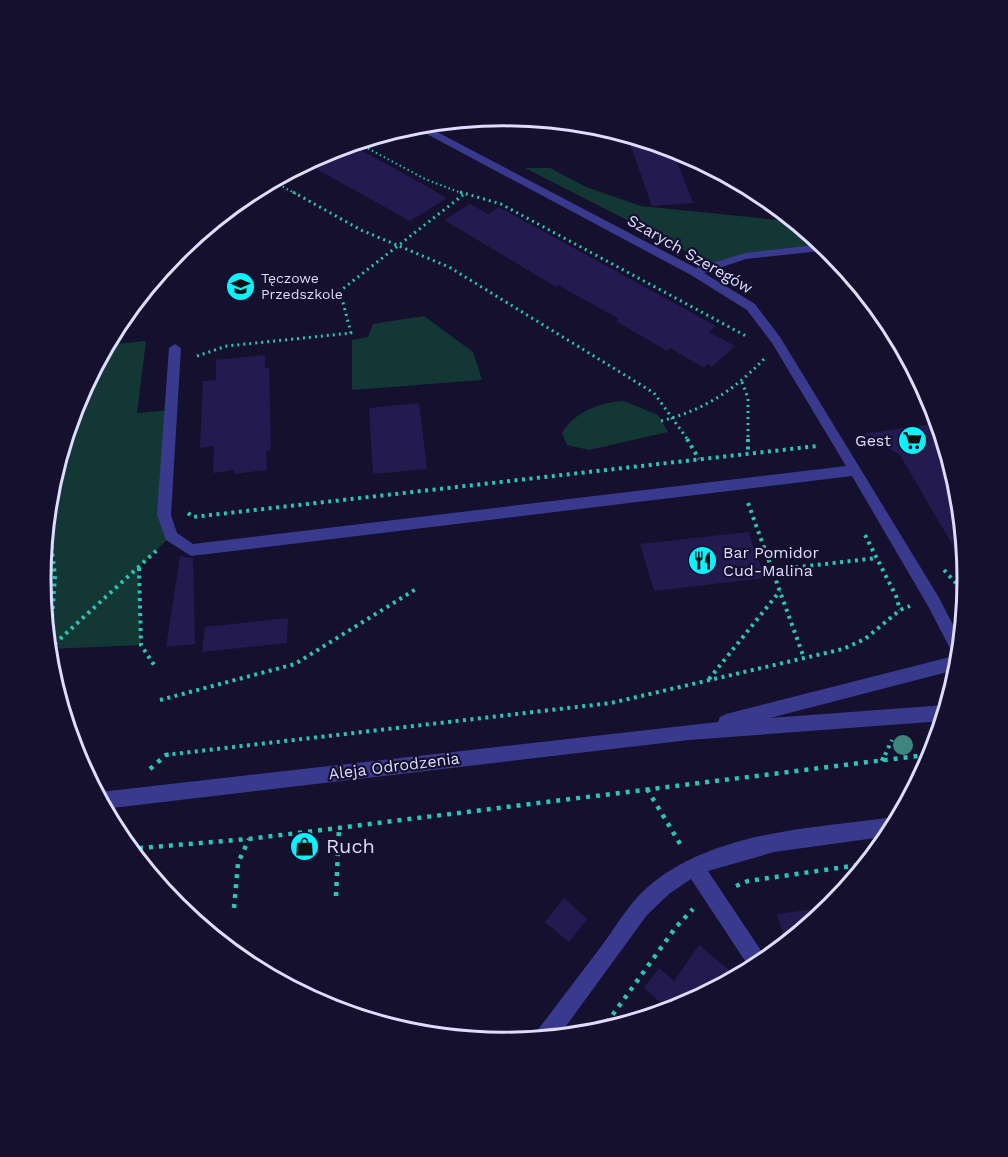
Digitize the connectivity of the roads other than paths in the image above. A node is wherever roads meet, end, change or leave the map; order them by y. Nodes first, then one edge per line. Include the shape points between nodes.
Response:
1 (429, 132) edge
2 (814, 248) edge
3 (695, 272) junction
4 (175, 348) dead end
5 (856, 470) junction
6 (953, 639) edge
7 (948, 665) edge
8 (936, 714) edge
9 (688, 732) junction
10 (109, 800) edge
11 (882, 828) edge
12 (695, 868) junction
13 (753, 957) edge
14 (550, 1029) edge

1 - 3 street, Szarych Szeregów
2 - 3 street via 745,256
3 - 5 street, Szarych Szeregów via 732,293 764,323
4 - 5 street via 164,515 171,536 191,550
5 - 6 street, Szarych Szeregów
7 - 9 street, Aleja Odrodzenia
8 - 9 street, Aleja Odrodzenia
9 - 10 street, Aleja Odrodzenia
11 - 12 street via 778,844 732,854
12 - 13 street
12 - 14 street via 663,886 640,909

